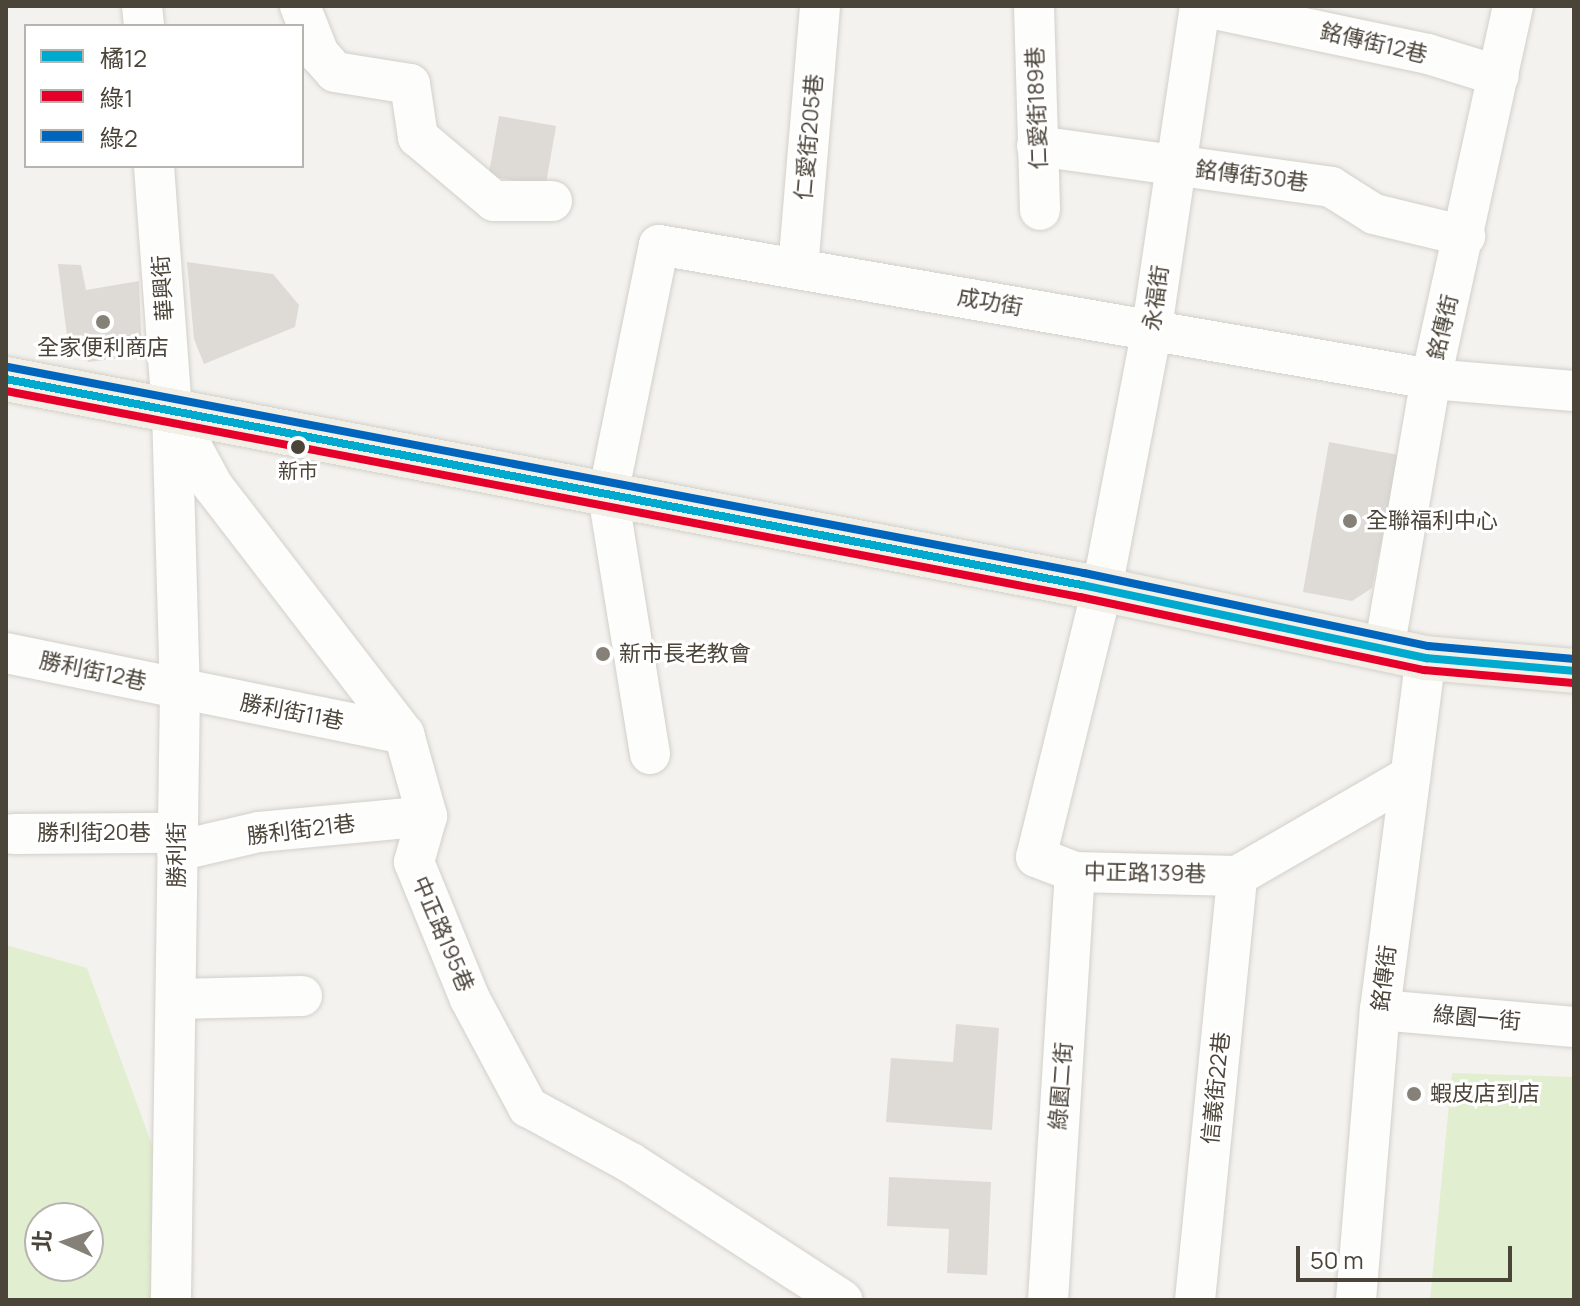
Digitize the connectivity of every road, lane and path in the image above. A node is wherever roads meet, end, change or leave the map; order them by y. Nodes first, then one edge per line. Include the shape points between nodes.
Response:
1 (300, 6) edge
2 (820, 6) edge
3 (1034, 6) edge
4 (1200, 6) edge
5 (1513, 6) edge
6 (1499, 76) junction
7 (1037, 146) junction
8 (1173, 166) junction
9 (154, 168) edge
10 (552, 201) dead end
11 (1040, 210) dead end
12 (1465, 236) junction
13 (798, 269) junction
14 (1152, 329) junction
15 (6, 379) edge
16 (1431, 379) junction
17 (1574, 391) edge
18 (172, 410) junction
19 (608, 495) junction
20 (1102, 589) junction
21 (1384, 650) junction
22 (6, 653) edge
23 (1426, 658) junction
24 (1574, 671) edge
25 (180, 690) junction
26 (404, 734) junction
27 (650, 754) dead end
28 (1410, 776) junction
29 (427, 816) junction
30 (13, 834) dead end
31 (176, 842) junction
32 (1075, 872) junction
33 (1237, 876) junction
34 (302, 996) dead end
35 (176, 999) junction
36 (1380, 1010) junction
37 (1574, 1027) edge
38 (171, 1300) edge
39 (842, 1300) edge
40 (1048, 1300) edge
41 (1195, 1300) edge
42 (1356, 1300) edge

1 - 10 street via 319,54 335,72 410,84 418,137 494,201
2 - 13 street, 仁愛街205巷
3 - 7 street, 仁愛街189巷
4 - 6 street, 銘傳街12巷 via 1428,54
4 - 8 street, 永福街
5 - 6 street, 銘傳街
6 - 12 street, 銘傳街
7 - 8 street, 銘傳街30巷
7 - 11 street, 仁愛街189巷
8 - 12 street, 銘傳街30巷 via 1331,187 1374,214
8 - 14 street, 永福街
9 - 18 street, 華興街
12 - 16 street, 銘傳街
13 - 14 street, 成功街
13 - 19 street, 成功街 via 659,245
14 - 16 street, 成功街
14 - 20 street, 永福街
15 - 18 main road
16 - 17 street, 成功街
16 - 21 street, 銘傳街
18 - 19 main road
18 - 25 street, 勝利街
18 - 26 street via 213,486
19 - 20 main road
19 - 27 street
20 - 21 main road
20 - 32 street, 中正路139巷 via 1036,857
21 - 23 main road
22 - 25 street, 勝利街12巷
23 - 24 main road
23 - 28 street, 銘傳街
25 - 26 street, 勝利街11巷
25 - 31 street, 勝利街
26 - 29 street
28 - 33 street, 中正路139巷
28 - 36 street, 銘傳街
29 - 31 street, 勝利街21巷
29 - 39 street, 中正路195巷 via 414,862 418,874 470,999 528,1107 631,1163
30 - 31 street, 勝利街20巷
31 - 35 street, 勝利街
32 - 33 street, 中正路139巷
32 - 40 street, 綠園二街
33 - 41 street, 信義街22巷
34 - 35 street
35 - 38 street, 勝利街
36 - 37 street, 綠園一街
36 - 42 street, 銘傳街

